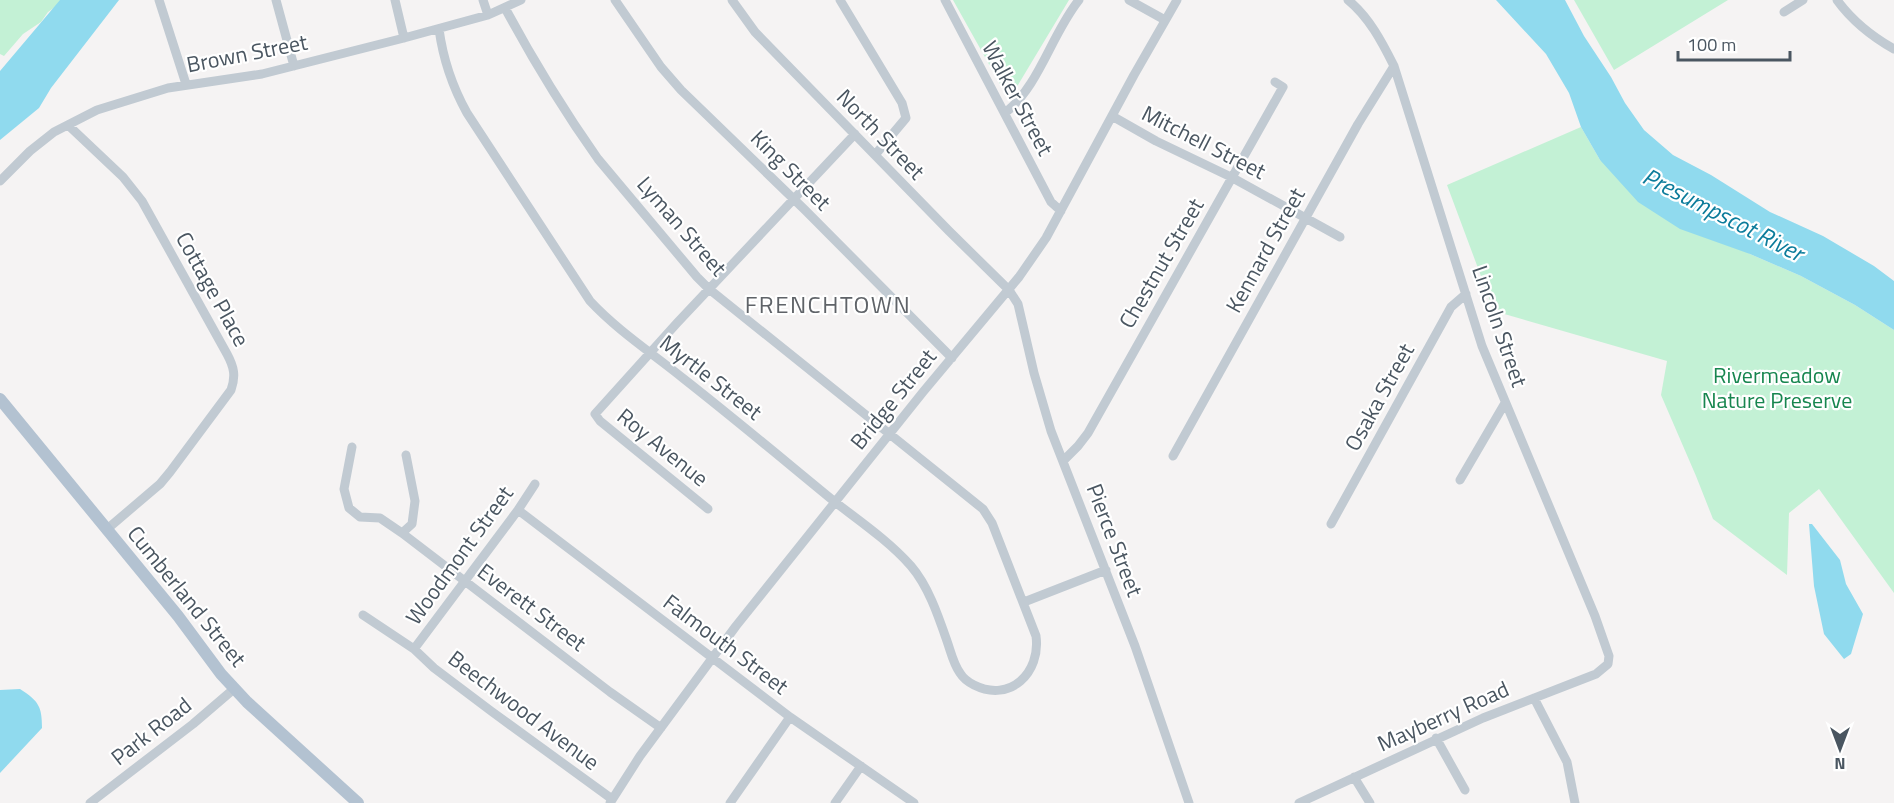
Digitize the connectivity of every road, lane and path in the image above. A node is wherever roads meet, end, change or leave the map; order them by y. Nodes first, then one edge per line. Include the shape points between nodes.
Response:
1 (159, 0) edge
2 (276, 0) edge
3 (395, 0) edge
4 (483, 0) edge
5 (521, 0) edge
6 (615, 0) edge
7 (732, 0) edge
8 (840, 0) edge
9 (945, 0) edge
10 (1079, 0) edge
11 (1129, 0) edge
12 (1177, 0) edge
13 (1348, 0) edge
14 (1803, 0) edge
15 (1837, 0) edge
16 (505, 8) junction
17 (1784, 12) dead end
18 (488, 15) junction
19 (1165, 20) junction
20 (439, 29) junction
21 (404, 38) junction
22 (1894, 49) edge
23 (294, 66) junction
24 (1394, 66) junction
25 (1275, 82) dead end
26 (186, 84) junction
27 (1005, 113) junction
28 (1112, 116) junction
29 (68, 125) junction
30 (855, 134) junction
31 (875, 154) junction
32 (1232, 177) junction
33 (0, 181) edge
34 (794, 200) junction
35 (1061, 210) junction
36 (1305, 218) junction
37 (1340, 237) dead end
38 (709, 289) junction
39 (1009, 290) junction
40 (1466, 294) junction
41 (649, 354) junction
42 (952, 358) junction
43 (0, 399) edge
44 (1505, 403) junction
45 (890, 435) junction
46 (352, 447) dead end
47 (406, 455) dead end
48 (1173, 456) dead end
49 (1063, 461) junction
50 (1460, 480) dead end
51 (535, 484) dead end
52 (835, 502) junction
53 (708, 509) dead end
54 (518, 510) junction
55 (1331, 524) dead end
56 (106, 530) junction
57 (402, 533) junction
58 (1106, 570) junction
59 (465, 581) junction
60 (1024, 602) junction
61 (363, 615) dead end
62 (414, 650) junction
63 (712, 658) junction
64 (1604, 668) joint
65 (1018, 683) joint
66 (235, 688) junction
67 (1534, 698) junction
68 (790, 717) junction
69 (661, 728) junction
70 (1436, 738) junction
71 (861, 766) junction
72 (1354, 777) junction
73 (1465, 790) dead end
74 (611, 801) edge
75 (90, 803) edge
76 (358, 803) edge
77 (730, 803) edge
78 (835, 803) edge
79 (914, 803) edge
80 (1189, 803) edge
81 (1299, 803) edge
82 (1370, 803) edge
83 (1575, 803) edge

1 - 26 street
2 - 23 street
3 - 21 street
4 - 18 street
5 - 16 street, Brown Street
6 - 34 street, King Street via 675,85
7 - 30 street, North Street via 755,32
8 - 31 street via 905,111 906,118
9 - 27 street, Walker Street
10 - 27 street via 1020,100
11 - 19 street
12 - 19 street, Bridge Street
13 - 24 street, Lincoln Street via 1371,25
14 - 17 street
15 - 22 street via 1862,29
16 - 18 street, Brown Street
16 - 38 street, Lyman Street via 553,92 598,159
18 - 20 street, Brown Street
19 - 28 street, Bridge Street
20 - 21 street, Brown Street
20 - 41 street, Myrtle Street via 449,75 467,112 590,301
21 - 23 street, Brown Street
23 - 26 street, Brown Street
24 - 36 street, Kennard Street
24 - 40 street, Lincoln Street
25 - 32 street, Chestnut Street via 1283,87
26 - 29 street, Brown Street via 97,110
27 - 35 street, Walker Street via 1051,202
28 - 32 street, Mitchell Street
28 - 35 street, Bridge Street
29 - 33 street, Brown Street via 30,151
29 - 56 street, Cottage Place via 123,177 142,201 227,354 235,380 170,472
30 - 31 street, North Street
30 - 34 street
31 - 39 street, North Street
32 - 36 street, Mitchell Street
32 - 49 street, Chestnut Street via 1088,433
34 - 38 street
34 - 42 street, King Street
35 - 39 street, Bridge Street
36 - 37 street, Mitchell Street
36 - 48 street, Kennard Street
38 - 41 street
38 - 45 street, Lyman Street
39 - 42 street, Bridge Street
39 - 49 street, Pierce Street via 1021,312 1040,397
40 - 44 street, Lincoln Street
40 - 55 street, Osaka Street via 1451,307
41 - 52 street, Myrtle Street via 684,378
41 - 53 street, Roy Avenue via 595,414
42 - 45 street, Bridge Street
43 - 56 main road, Cumberland Street
44 - 50 street
44 - 64 street, Lincoln Street via 1604,640 1609,656
45 - 52 street, Bridge Street
45 - 60 street, Lyman Street via 982,509 992,523
46 - 57 street, Everett Street via 344,489 350,508 360,517 380,518
47 - 57 street via 415,501 412,524
49 - 58 street, Pierce Street
51 - 54 street, Woodmont Street
52 - 63 street, Bridge Street
52 - 65 street, Myrtle Street via 915,571 955,666 965,679 991,690
54 - 59 street, Woodmont Street
54 - 63 street, Falmouth Street
56 - 66 main road, Cumberland Street
57 - 59 street, Everett Street
58 - 60 street
58 - 80 street, Pierce Street
59 - 62 street, Woodmont Street
59 - 69 street, Everett Street
60 - 65 street, Lyman Street via 1036,636 1036,655 1030,672
61 - 62 street, Beechwood Avenue
62 - 74 street, Beechwood Avenue
63 - 68 street, Falmouth Street
63 - 69 street, Bridge Street
64 - 67 street, Mayberry Road
66 - 75 street, Park Road
66 - 76 main road, Cumberland Street
67 - 70 street, Mayberry Road
67 - 83 street via 1567,762
68 - 71 street, Falmouth Street
68 - 77 street
69 - 74 street, Bridge Street
70 - 72 street, Mayberry Road
70 - 73 street
71 - 78 street
71 - 79 street, Falmouth Street
72 - 81 street, Mayberry Road
72 - 82 street

